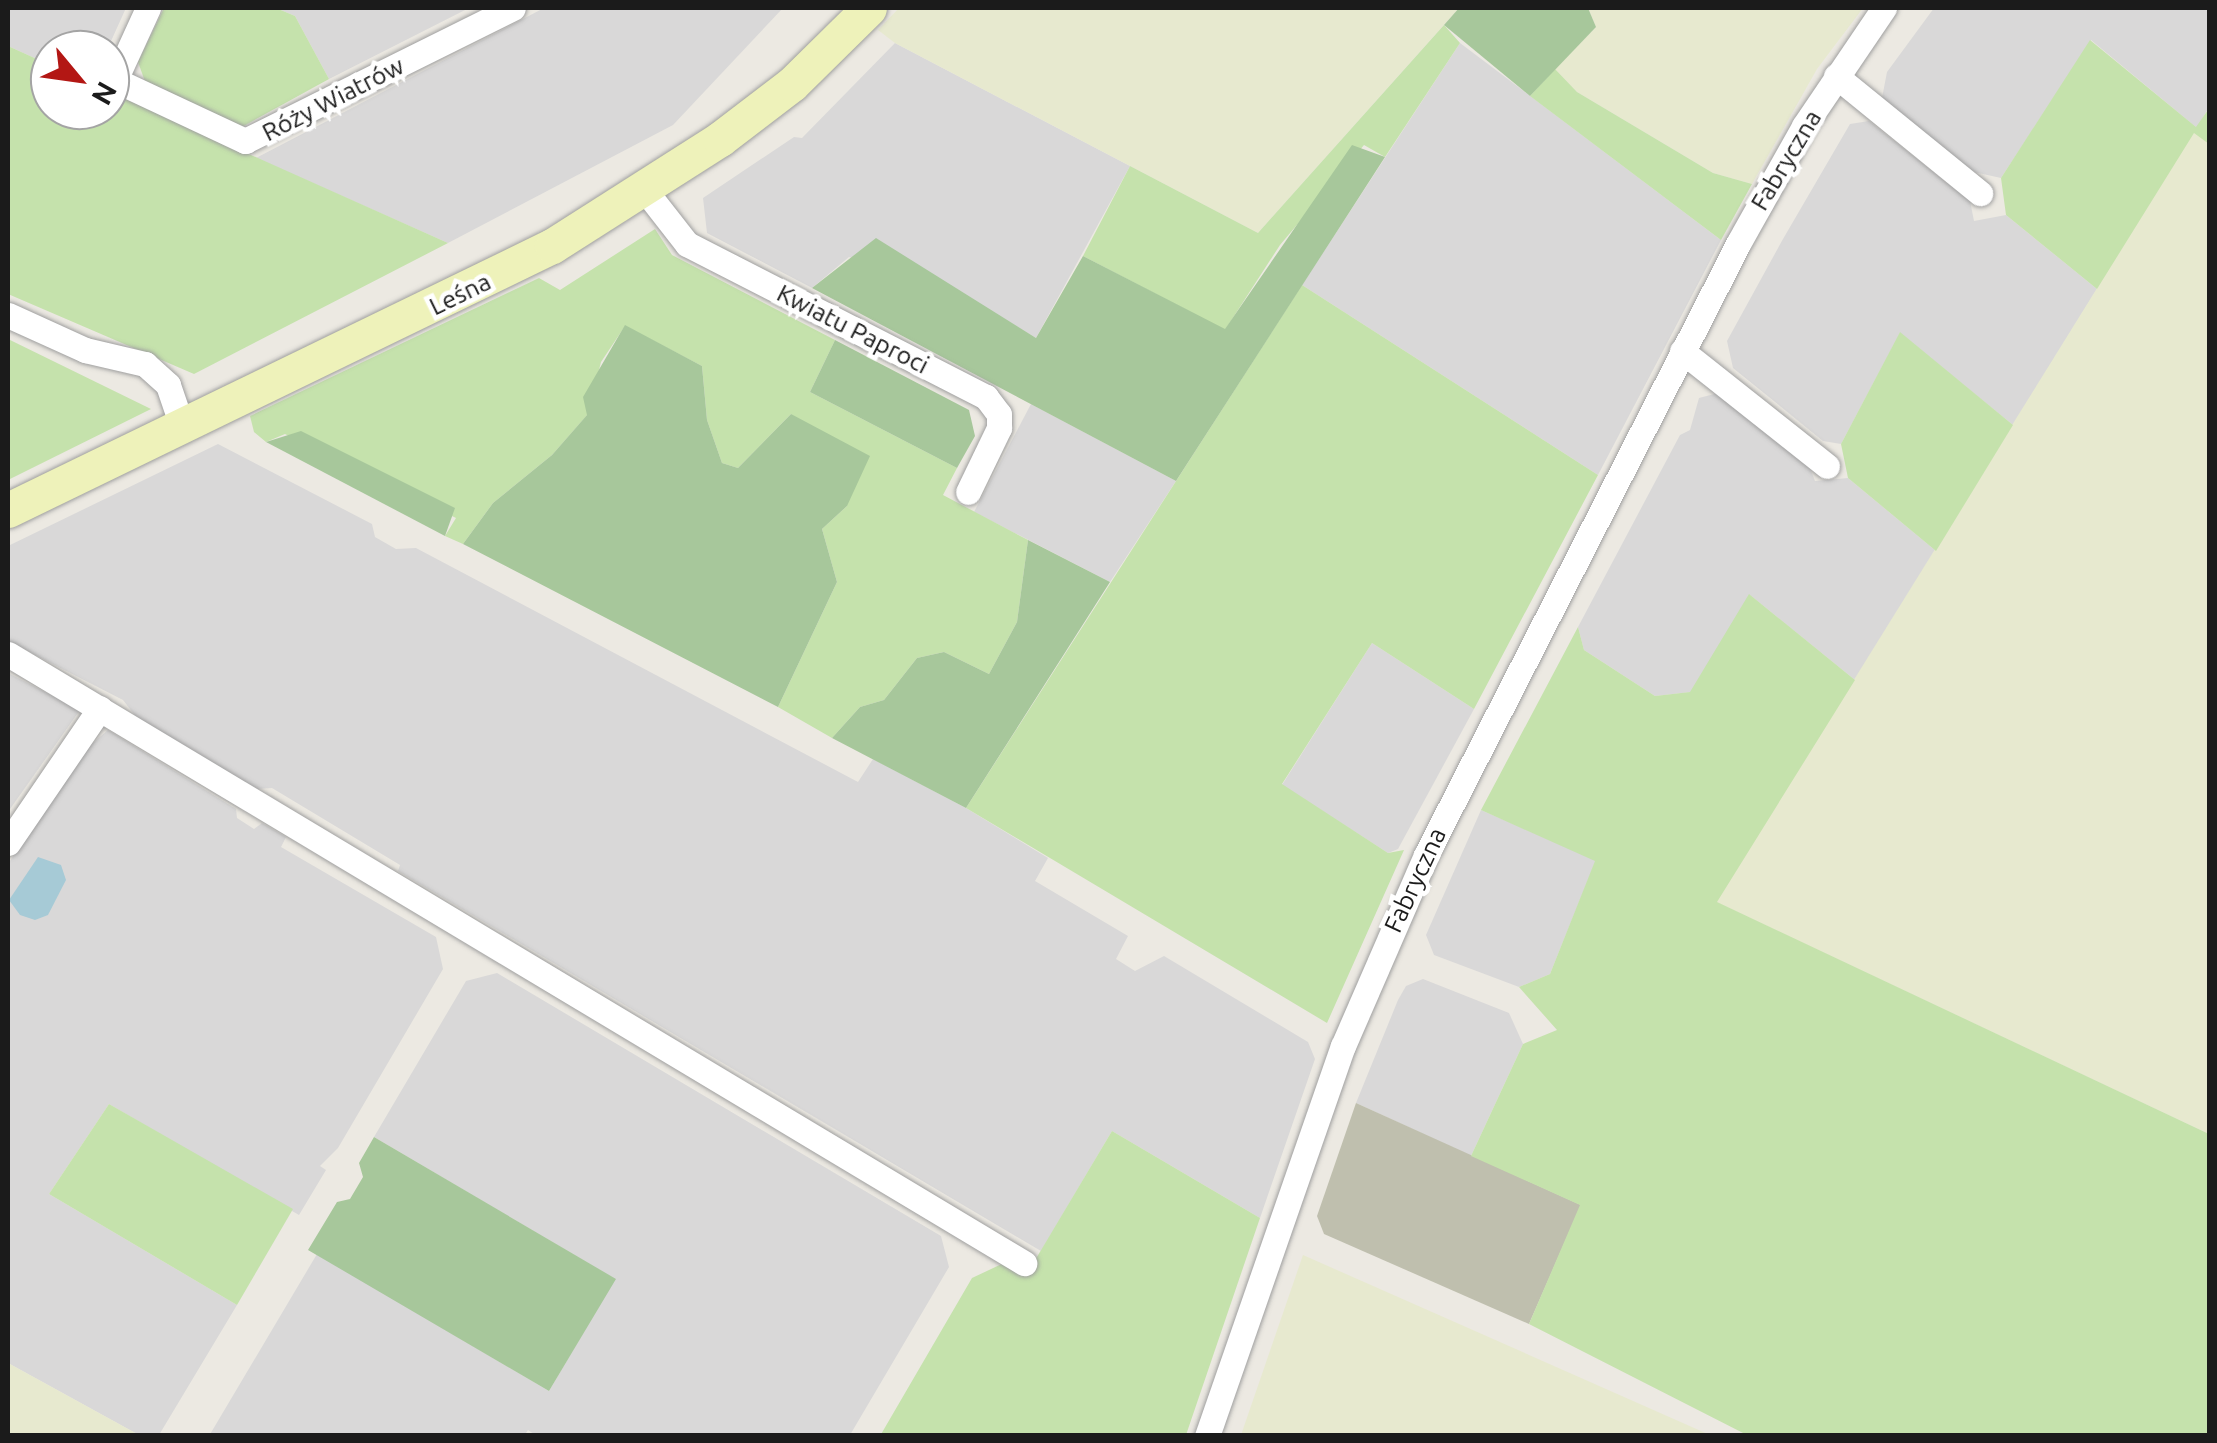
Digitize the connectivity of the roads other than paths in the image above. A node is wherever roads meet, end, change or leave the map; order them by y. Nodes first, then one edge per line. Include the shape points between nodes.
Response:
1 (148, 8) edge
2 (512, 8) edge
3 (869, 8) edge
4 (1884, 8) edge
5 (1836, 76) junction
6 (644, 189) junction
7 (1980, 193) dead end
8 (8, 315) edge
9 (1682, 350) junction
10 (183, 429) junction
11 (1828, 466) dead end
12 (968, 492) dead end
13 (8, 510) edge
14 (8, 654) edge
15 (100, 708) junction
16 (8, 843) edge
17 (1024, 1263) dead end
18 (1207, 1436) edge

1 - 2 street, Róży Wiatrów via 115,80 245,142
3 - 6 street, Leśna via 792,84
4 - 5 street, Fabryczna
5 - 7 street
5 - 9 street, Fabryczna
6 - 10 street, Leśna via 490,280
6 - 12 street, Kwiatu Paproci via 688,244 986,397 1000,428
8 - 10 street via 85,350 145,364 168,385
9 - 11 street
9 - 18 street, Fabryczna via 1382,951 1277,1224
10 - 13 street, Leśna
14 - 15 street
15 - 16 street
15 - 17 street

